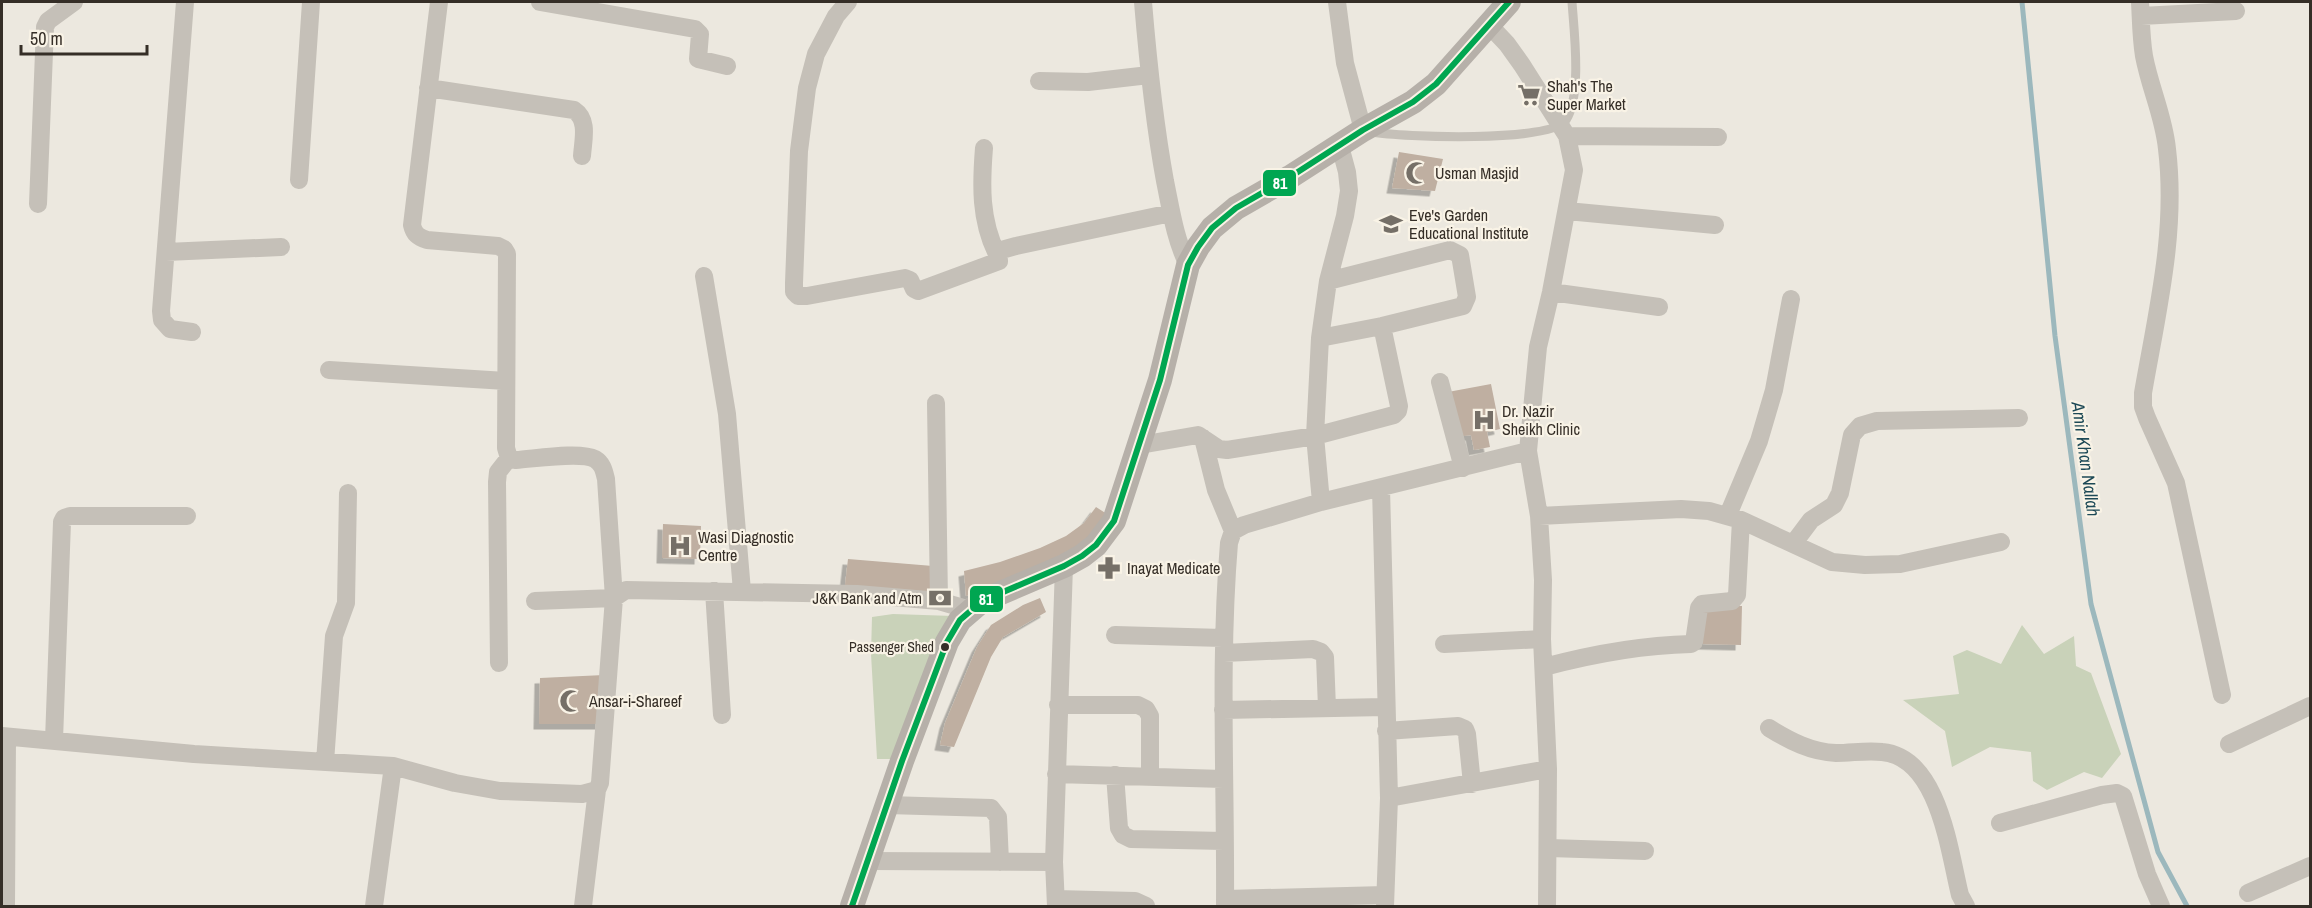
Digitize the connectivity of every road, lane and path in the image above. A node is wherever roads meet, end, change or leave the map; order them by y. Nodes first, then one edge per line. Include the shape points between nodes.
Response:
1 (74, 2) edge
2 (185, 2) edge
3 (311, 2) edge
4 (439, 2) edge
5 (540, 2) edge
6 (848, 2) edge
7 (1143, 2) edge
8 (1337, 2) edge
9 (1509, 2) edge
10 (1572, 2) edge
11 (2140, 9) edge
12 (2236, 11) dead end
13 (1490, 26) junction
14 (727, 66) dead end
15 (1149, 75) junction
16 (1039, 81) dead end
17 (428, 88) junction
18 (1364, 130) junction
19 (1564, 131) junction
20 (1718, 137) dead end
21 (1340, 146) junction
22 (984, 148) dead end
23 (582, 156) dead end
24 (299, 180) dead end
25 (38, 204) dead end
26 (1567, 211) junction
27 (1171, 213) junction
28 (1715, 225) dead end
29 (281, 247) dead end
30 (166, 252) junction
31 (997, 254) junction
32 (1188, 265) junction
33 (704, 276) dead end
34 (1328, 281) junction
35 (1551, 292) junction
36 (1791, 299) dead end
37 (1659, 307) dead end
38 (1382, 326) junction
39 (192, 332) dead end
40 (1320, 338) junction
41 (329, 370) dead end
42 (506, 381) junction
43 (1440, 382) dead end
44 (936, 403) dead end
45 (2019, 418) dead end
46 (1315, 436) junction
47 (1203, 438) junction
48 (1140, 445) junction
49 (1528, 451) junction
50 (509, 458) junction
51 (1463, 468) junction
52 (1380, 488) junction
53 (348, 493) dead end
54 (1321, 502) junction
55 (187, 516) dead end
56 (1539, 516) junction
57 (1734, 518) junction
58 (1233, 531) junction
59 (2001, 542) dead end
60 (1793, 544) junction
61 (1064, 566) junction
62 (714, 591) junction
63 (742, 591) junction
64 (614, 598) junction
65 (535, 600) dead end
66 (939, 601) junction
67 (970, 610) junction
68 (1115, 635) dead end
69 (1542, 639) junction
70 (1444, 644) dead end
71 (1224, 645) junction
72 (499, 663) dead end
73 (1544, 667) junction
74 (2222, 695) dead end
75 (1058, 705) junction
76 (2310, 706) edge
77 (1385, 707) junction
78 (1327, 708) junction
79 (1224, 710) junction
80 (722, 714) dead end
81 (1768, 728) dead end
82 (1386, 731) junction
83 (4, 736) edge
84 (54, 740) junction
85 (2229, 744) dead end
86 (325, 762) junction
87 (393, 766) junction
88 (1548, 769) junction
89 (1056, 774) junction
90 (1115, 775) junction
91 (1150, 776) junction
92 (1223, 779) junction
93 (1472, 784) junction
94 (597, 790) junction
95 (1389, 798) junction
96 (887, 805) junction
97 (2000, 823) dead end
98 (1224, 841) junction
99 (1549, 848) junction
100 (1645, 851) dead end
101 (868, 861) junction
102 (1000, 862) junction
103 (1054, 862) junction
104 (2310, 867) edge
105 (2248, 893) dead end
106 (1385, 901) edge
107 (1291, 902) edge
108 (1056, 903) edge
109 (1226, 903) edge
110 (6, 906) edge
111 (374, 906) edge
112 (583, 906) edge
113 (852, 906) edge
114 (1146, 906) edge
115 (1547, 906) edge
116 (1966, 906) edge
117 (2161, 906) edge

1 - 25 street via 45,27
2 - 30 street
3 - 24 street
4 - 17 street
5 - 14 street via 695,29 700,34 698,59
6 - 31 street via 816,54 807,88 799,151 794,292 807,296 905,278 918,291 999,261
7 - 15 street
8 - 18 street via 1346,63
9 - 13 main road
10 - 19 lane via 1576,65
11 - 12 street
11 - 74 street via 2144,57 2164,127 2170,195 2165,273 2143,407 2176,483
13 - 18 main road via 1436,84
13 - 19 street via 1508,45
15 - 16 street via 1088,82
15 - 27 street
17 - 23 street via 574,110 584,123
17 - 42 street via 412,225 414,232 427,240 504,249
18 - 19 lane via 1393,135 1475,136
18 - 21 main road
19 - 20 street
19 - 26 street via 1574,170
21 - 32 main road via 1236,208 1212,228
21 - 34 street via 1348,191
22 - 31 street via 982,209
26 - 28 street
26 - 35 street
27 - 31 street via 1016,246
27 - 32 street via 1179,248
29 - 30 street
30 - 39 street via 162,320 170,329
32 - 48 main road
33 - 63 street via 727,414
34 - 38 street via 1450,250 1460,255 1467,297 1463,306
34 - 40 street
35 - 37 street
35 - 49 street via 1538,347
36 - 57 street via 1774,390
38 - 40 street
38 - 46 street via 1398,411
40 - 46 street
41 - 42 street
42 - 50 street
43 - 51 street
44 - 66 street
45 - 60 street via 1877,421 1860,426 1852,435 1834,505 1811,520
46 - 47 street via 1227,450
46 - 54 street
47 - 48 street via 1190,435
47 - 58 street via 1216,490
48 - 61 main road via 1114,521 1096,545
49 - 51 street
49 - 56 street
50 - 64 street via 587,457 601,464 606,479
50 - 72 street via 498,472 497,482
51 - 52 street
52 - 54 street
52 - 77 street
53 - 86 street via 346,603 334,636
54 - 58 street
55 - 84 street via 64,518
56 - 57 street via 1681,509
56 - 69 street
57 - 60 street
57 - 73 street via 1737,595 1732,601 1702,604 1694,642 1623,649
58 - 71 street via 1229,543
59 - 60 street via 1900,564 1865,566 1832,562
61 - 67 main road via 982,601
61 - 75 street
62 - 63 street
62 - 64 street via 626,590
62 - 80 street
63 - 66 street
64 - 65 street
64 - 94 street
66 - 67 street
67 - 96 main road via 947,642
68 - 71 street
69 - 70 street
69 - 73 street
71 - 78 street via 1321,652 1325,657
71 - 79 street
73 - 88 street
75 - 89 street
75 - 91 street via 1138,705 1146,709 1150,716
76 - 85 street
77 - 78 street
77 - 82 street
78 - 79 street
79 - 92 street
81 - 116 street via 1815,750 1893,753 1919,772 1936,800
82 - 93 street via 1458,726 1465,729
82 - 95 street
83 - 84 street
83 - 110 street
84 - 86 street
86 - 87 street
87 - 94 street via 489,789 582,794
87 - 111 street
88 - 93 street
88 - 99 street
89 - 90 street
89 - 103 street
90 - 91 street
90 - 98 street via 1119,828 1123,835 1131,839
91 - 92 street
92 - 98 street
93 - 95 street
94 - 112 street
95 - 106 street
96 - 101 main road
96 - 102 street via 991,808 998,817
97 - 117 street via 2102,795 2123,796 2146,874
98 - 109 street
99 - 100 street
99 - 115 street
101 - 102 street
101 - 113 main road
102 - 103 street
103 - 108 street
104 - 105 street
106 - 107 street
107 - 109 street
108 - 114 street via 1135,901

